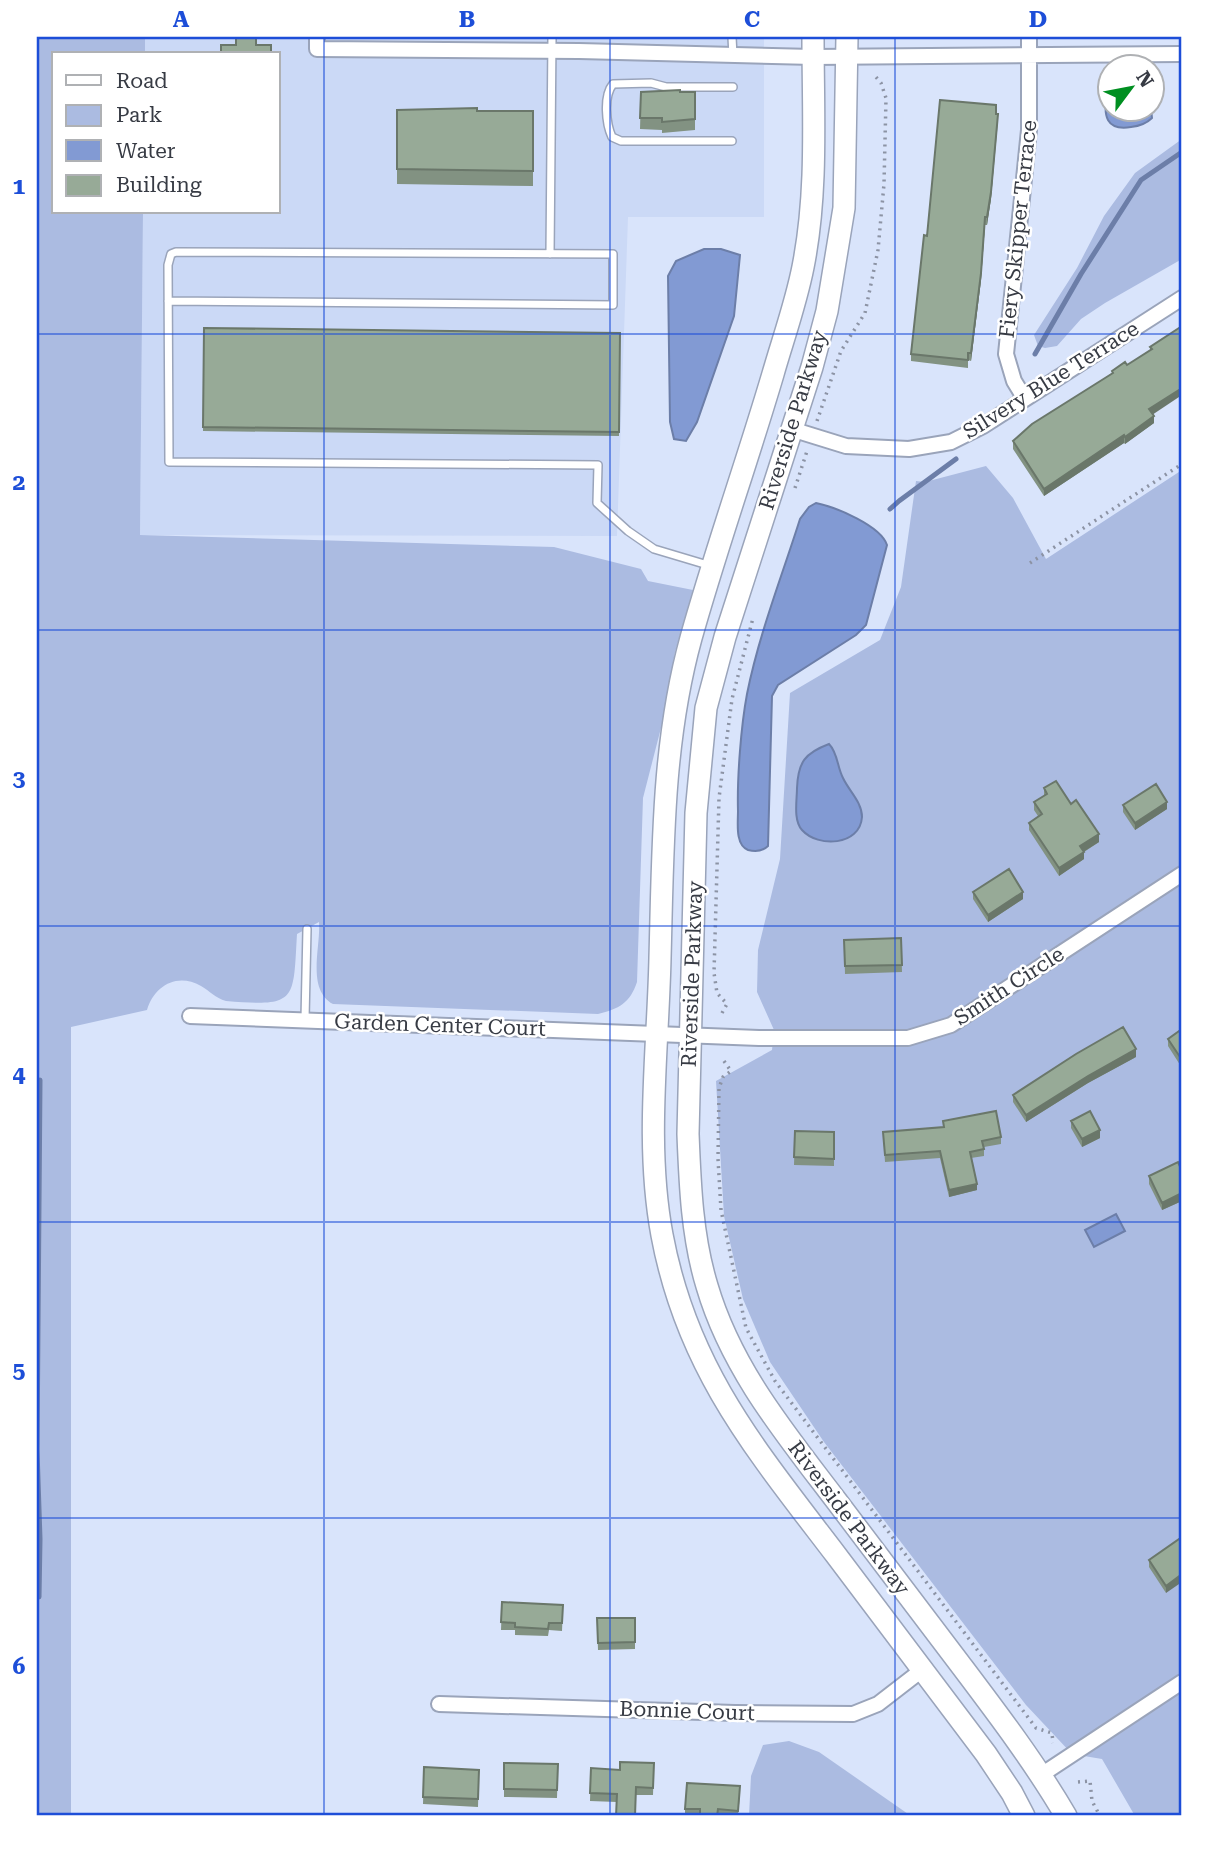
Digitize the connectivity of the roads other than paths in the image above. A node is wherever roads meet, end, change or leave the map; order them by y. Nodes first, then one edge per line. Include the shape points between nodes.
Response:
1 (317, 37) edge
2 (732, 37) edge
3 (1029, 37) edge
4 (552, 44) edge
5 (813, 47) edge
6 (847, 47) edge
7 (1030, 54) junction
8 (1182, 54) edge
9 (733, 56) junction
10 (733, 87) dead end
11 (732, 141) dead end
12 (550, 254) junction
13 (1182, 298) edge
14 (168, 301) junction
15 (1025, 399) junction
16 (791, 429) junction
17 (712, 566) junction
18 (1182, 873) edge
19 (307, 929) dead end
20 (190, 1016) dead end
21 (305, 1018) junction
22 (657, 1033) junction
23 (690, 1034) junction
24 (922, 1670) junction
25 (1182, 1682) edge
26 (439, 1704) dead end
27 (1041, 1775) junction
28 (1024, 1816) edge
29 (1066, 1816) edge

1 - 4 street via 317,49
2 - 9 lane
3 - 7 street, Fiery Skipper Terrace
4 - 9 street
4 - 12 lane
5 - 6 street
5 - 9 street
5 - 17 main road, Riverside Parkway via 811,205 803,267
6 - 7 street
6 - 16 main road, Riverside Parkway via 846,176 837,257 827,311
7 - 8 street
7 - 15 street, Fiery Skipper Terrace via 1029,130 1006,355
10 - 11 lane via 614,84 608,96 608,129 621,141
12 - 14 lane via 176,252 168,265
12 - 14 lane via 613,254 613,305
13 - 15 street, Silvery Blue Terrace
14 - 17 lane via 169,462 598,465 597,503 628,531 654,549
15 - 16 street, Silvery Blue Terrace via 983,426 932,447 846,446
16 - 23 main road, Riverside Parkway via 706,708 696,813
17 - 22 main road, Riverside Parkway via 684,662 668,758
18 - 23 street, Smith Circle via 951,1025 932,1032 880,1039
19 - 21 lane
20 - 21 street, Garden Center Court
21 - 22 street, Garden Center Court
22 - 23 street, Garden Center Court
22 - 24 main road, Riverside Parkway via 656,1191 680,1310 711,1378 741,1427
23 - 27 main road, Riverside Parkway via 688,1134 696,1241 707,1286 730,1345 757,1395
24 - 26 street, Bonnie Court via 878,1704 853,1714
24 - 28 main road, Riverside Parkway via 986,1754
25 - 27 street
27 - 29 main road, Riverside Parkway

